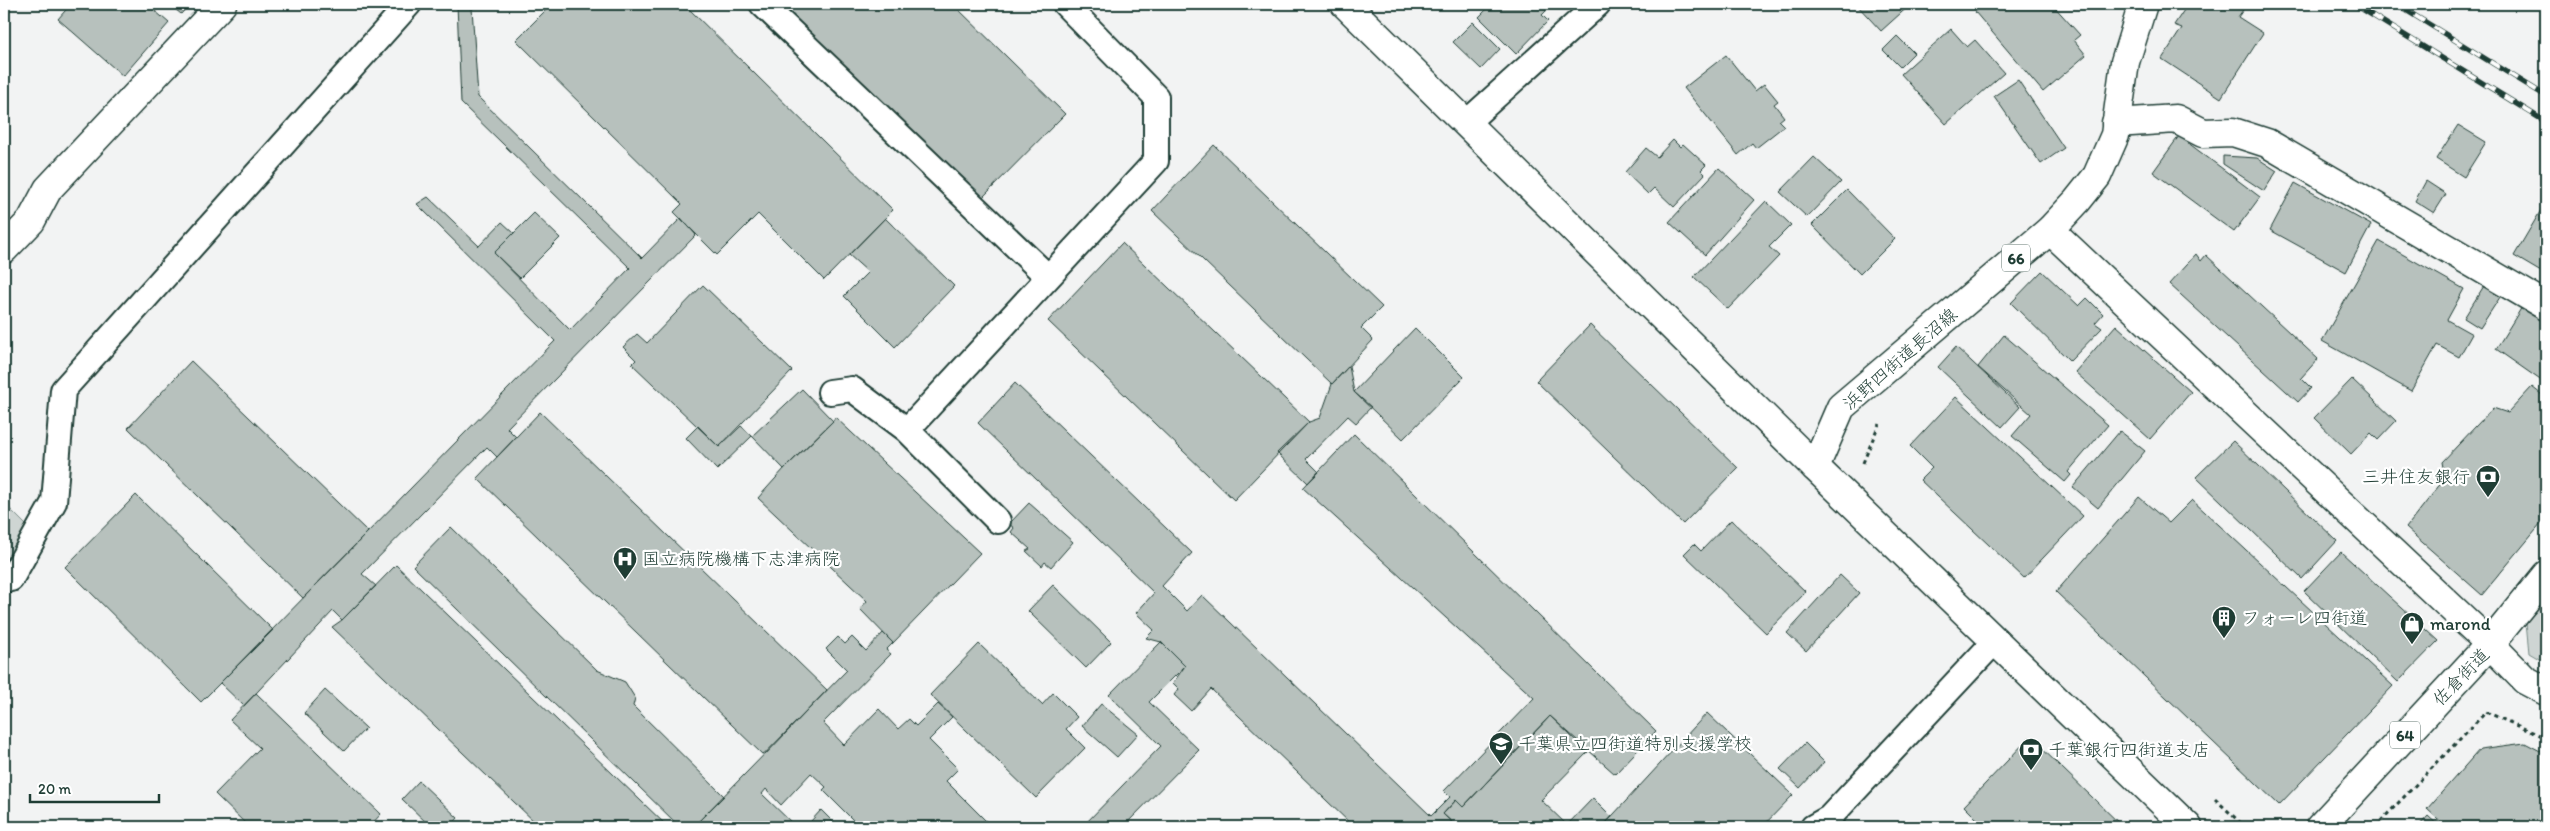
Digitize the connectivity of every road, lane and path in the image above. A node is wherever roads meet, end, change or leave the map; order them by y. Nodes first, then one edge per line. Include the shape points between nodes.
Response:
1 (222, 4) edge
2 (409, 4) edge
3 (762, 4) edge
4 (1065, 4) edge
5 (1345, 4) edge
6 (1598, 4) edge
7 (2143, 4) edge
8 (1466, 123) junction
9 (2116, 123) junction
10 (2050, 230) junction
11 (4, 249) edge
12 (1048, 278) junction
13 (2546, 306) edge
14 (830, 392) dead end
15 (1879, 423) dead end
16 (907, 430) junction
17 (1862, 466) dead end
18 (1815, 467) junction
19 (998, 520) dead end
20 (2546, 575) edge
21 (11, 579) dead end
22 (1996, 640) junction
23 (2490, 644) junction
24 (2546, 692) edge
25 (2546, 738) edge
26 (2209, 793) dead end
27 (1813, 827) edge
28 (2188, 827) edge
29 (2245, 827) edge
30 (2320, 827) edge
31 (2375, 827) edge

1 - 11 street via 48,190 31,221
2 - 21 lane via 63,390 54,502
3 - 12 lane
4 - 12 lane via 1156,97 1156,161
5 - 8 street
6 - 8 lane
7 - 9 street, 浜野四街道長沼線 / 66 via 2125,62
8 - 18 street
9 - 10 street, 浜野四街道長沼線 / 66 via 2097,176
9 - 13 street via 2176,119 2203,133 2233,132 2267,143
10 - 18 street, 浜野四街道長沼線 / 66 via 1841,406
10 - 23 street
12 - 16 lane
14 - 16 lane via 852,389
15 - 17 path
16 - 19 lane
18 - 22 street
20 - 23 street
22 - 27 lane via 1829,818
22 - 28 street
23 - 24 street, 佐倉街道 via 2525,680
23 - 30 street, 佐倉街道 / 64
25 - 31 path via 2486,712
26 - 29 path

